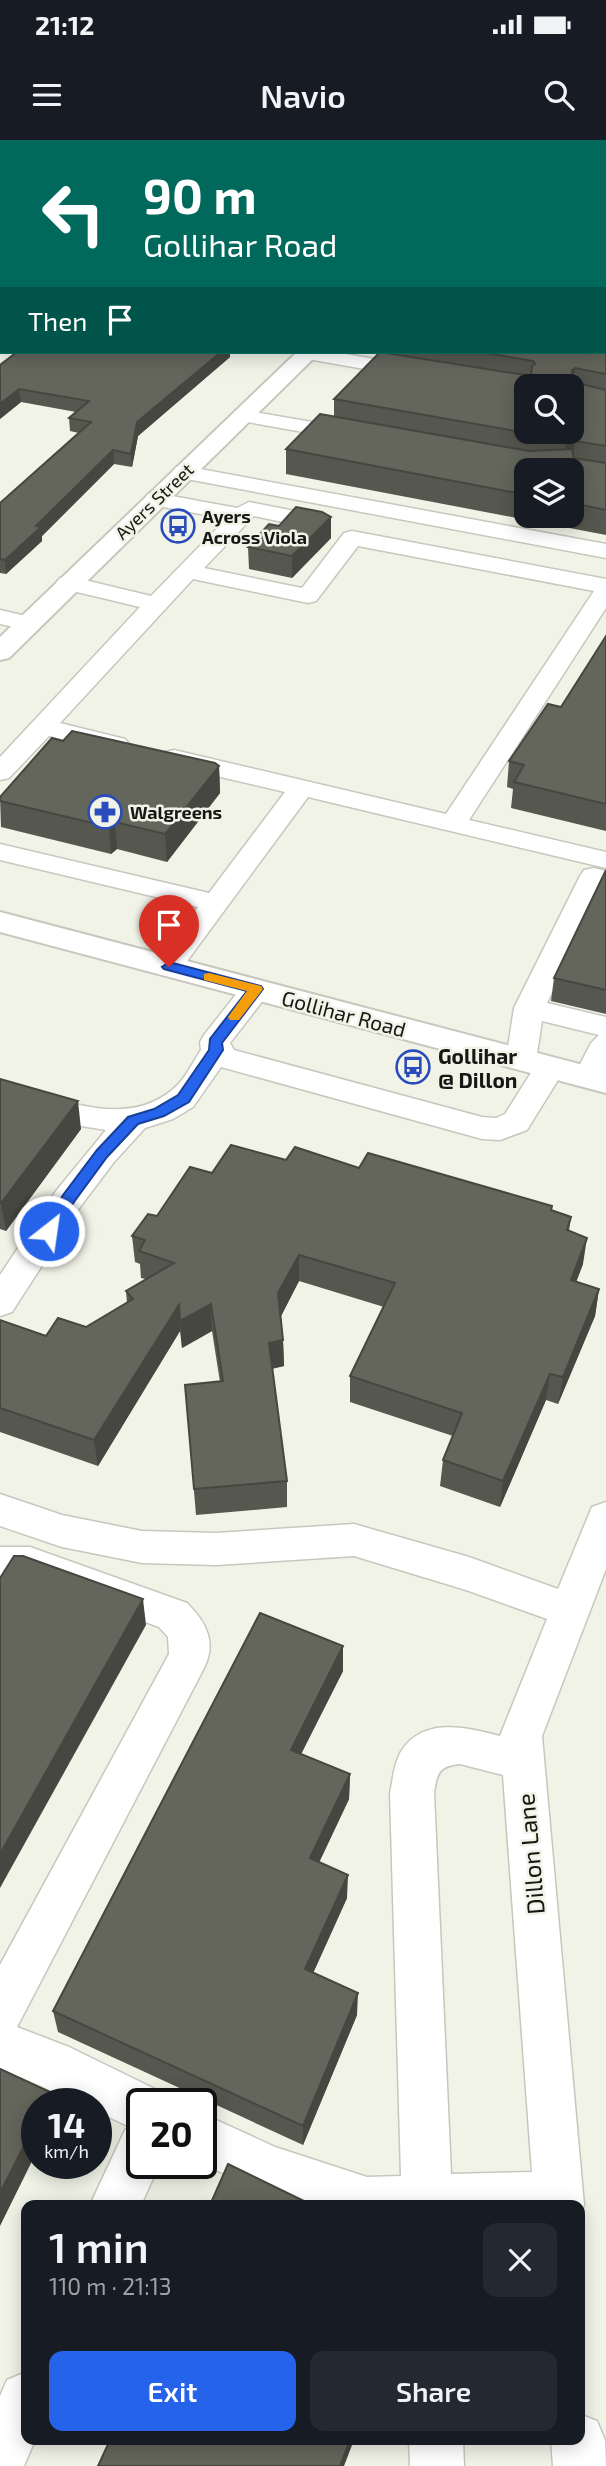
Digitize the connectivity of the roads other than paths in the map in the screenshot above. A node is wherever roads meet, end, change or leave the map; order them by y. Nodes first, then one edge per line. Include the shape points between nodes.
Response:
1 (307, 354) edge
2 (320, 354) edge
3 (436, 376) edge
4 (243, 416) junction
5 (377, 440) edge
6 (184, 472) junction
7 (156, 499) junction
8 (242, 516) junction
9 (313, 521) edge
10 (606, 551) edge
11 (188, 571) junction
12 (68, 583) junction
13 (606, 588) edge
14 (156, 604) junction
15 (0, 617) edge
16 (27, 623) junction
17 (0, 652) edge
18 (43, 727) junction
19 (12, 744) edge
20 (0, 772) edge
21 (302, 788) junction
22 (453, 824) junction
23 (0, 852) edge
24 (606, 860) edge
25 (606, 879) edge
26 (215, 904) junction
27 (0, 922) edge
28 (169, 967) junction
29 (256, 989) junction
30 (529, 1007) junction
31 (606, 1027) edge
32 (606, 1043) edge
33 (216, 1050) junction
34 (536, 1063) junction
35 (598, 1080) edge
36 (0, 1092) edge
37 (133, 1121) junction
38 (0, 1303) edge
39 (0, 1510) edge
40 (606, 1518) edge
41 (0, 1563) edge
42 (570, 1610) junction
43 (523, 1761) junction
44 (0, 2012) edge
45 (0, 2044) edge
46 (126, 2100) edge
47 (217, 2145) edge
48 (127, 2179) edge
49 (117, 2200) edge
50 (361, 2200) edge
51 (427, 2200) edge
52 (559, 2200) edge
53 (21, 2410) edge
54 (436, 2445) edge
55 (578, 2445) edge
56 (0, 2457) edge
57 (437, 2466) edge
58 (580, 2466) edge

1 - 4 main road, Ayers Street
2 - 3 street
4 - 5 street
4 - 6 main road, Ayers Street
6 - 7 main road, Ayers Street
6 - 10 street
7 - 8 street
7 - 12 main road, Ayers Street
8 - 9 street via 249,509
8 - 11 street
11 - 13 street via 308,596 343,533
11 - 14 street
12 - 14 street
12 - 16 main road, Ayers Street
13 - 22 street
14 - 18 street
15 - 16 street
16 - 17 main road, Ayers Street
18 - 19 street
18 - 21 street
19 - 20 street
21 - 22 street
21 - 26 street
22 - 24 street
23 - 26 street
25 - 30 street via 594,876
26 - 28 street
27 - 28 main road, Gollihar Road
28 - 29 main road, Gollihar Road
29 - 33 street via 215,1042
29 - 34 main road, Gollihar Road
30 - 31 street
30 - 34 street
32 - 35 street
33 - 34 street via 223,1057 482,1128 500,1129 516,1122
33 - 37 street via 184,1098
34 - 35 main road, Gollihar Road
36 - 37 street via 111,1121
37 - 38 street via 68,1199
39 - 42 street via 62,1531 142,1548 216,1549 354,1540
40 - 42 street, Dillon Lane
41 - 44 street via 30,1563 173,1615 188,1630 190,1655
42 - 43 street, Dillon Lane via 521,1736
43 - 51 street via 460,1745 436,1747 418,1762 412,1793
43 - 52 street, Dillon Lane
45 - 46 street
47 - 50 street via 267,2169
48 - 49 street
53 - 56 street
54 - 57 street
55 - 58 street

